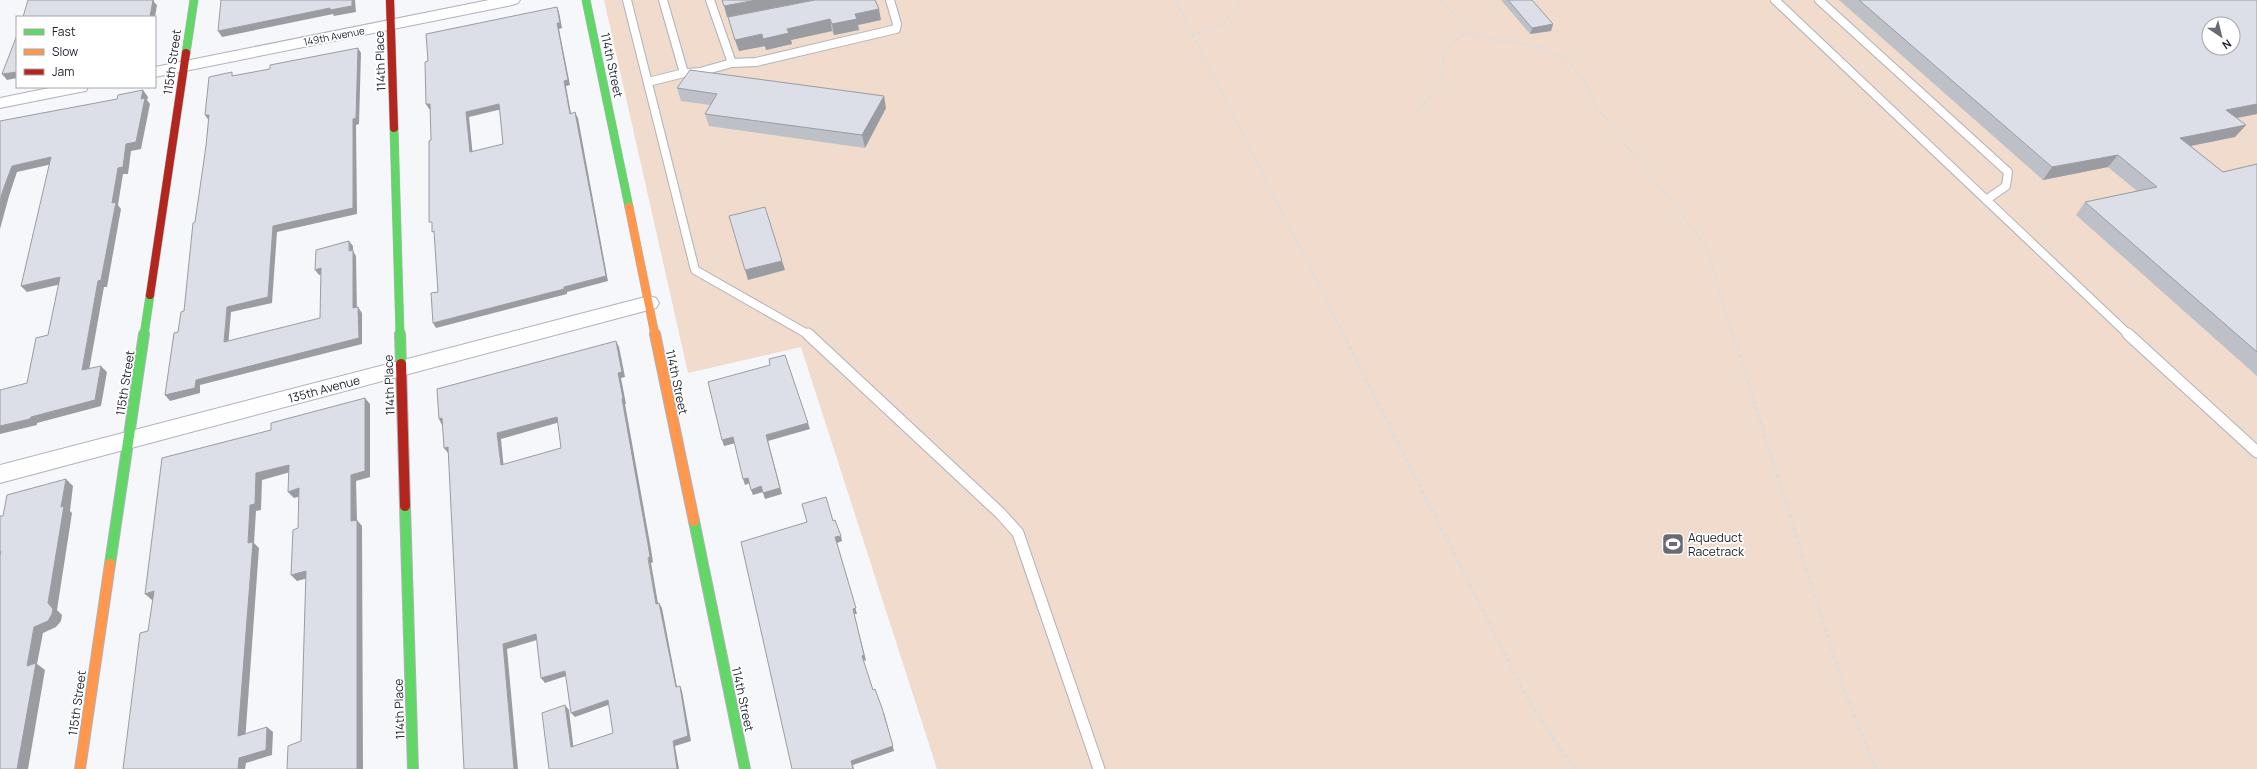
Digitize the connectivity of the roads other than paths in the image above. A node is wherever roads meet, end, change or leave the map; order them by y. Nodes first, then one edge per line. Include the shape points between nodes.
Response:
1 (194, 0) edge
2 (390, 0) edge
3 (512, 0) edge
4 (586, 0) edge
5 (627, 0) edge
6 (663, 0) edge
7 (710, 0) edge
8 (890, 0) edge
9 (1775, 0) edge
10 (1819, 0) edge
11 (390, 24) junction
12 (732, 63) junction
13 (184, 66) junction
14 (156, 72) edge
15 (684, 73) junction
16 (648, 82) junction
17 (75, 88) edge
18 (0, 103) edge
19 (1986, 200) junction
20 (649, 303) junction
21 (400, 369) junction
22 (128, 440) junction
23 (2257, 452) edge
24 (0, 474) edge
25 (80, 769) edge
26 (413, 769) edge
27 (745, 769) edge
28 (1099, 769) edge

1 - 13 street, 115th Street
2 - 11 street, 114th Place
3 - 11 street, 149th Avenue
4 - 20 street, 114th Street
5 - 16 lane
6 - 15 lane
7 - 12 lane via 723,24
8 - 12 lane via 896,29 756,62
9 - 19 lane
10 - 19 lane via 2008,172 2006,186
11 - 13 street, 149th Avenue
11 - 21 street, 114th Place
12 - 15 lane via 700,72
13 - 14 street, 149th Avenue
13 - 22 street, 115th Street
15 - 16 lane
16 - 28 lane via 694,270 805,331 1000,513 1018,533
17 - 18 street
19 - 23 lane
20 - 21 street, 135th Avenue
20 - 27 street, 114th Street
21 - 22 street, 135th Avenue
21 - 26 street, 114th Place
22 - 24 street, 135th Avenue
22 - 25 street, 115th Street

